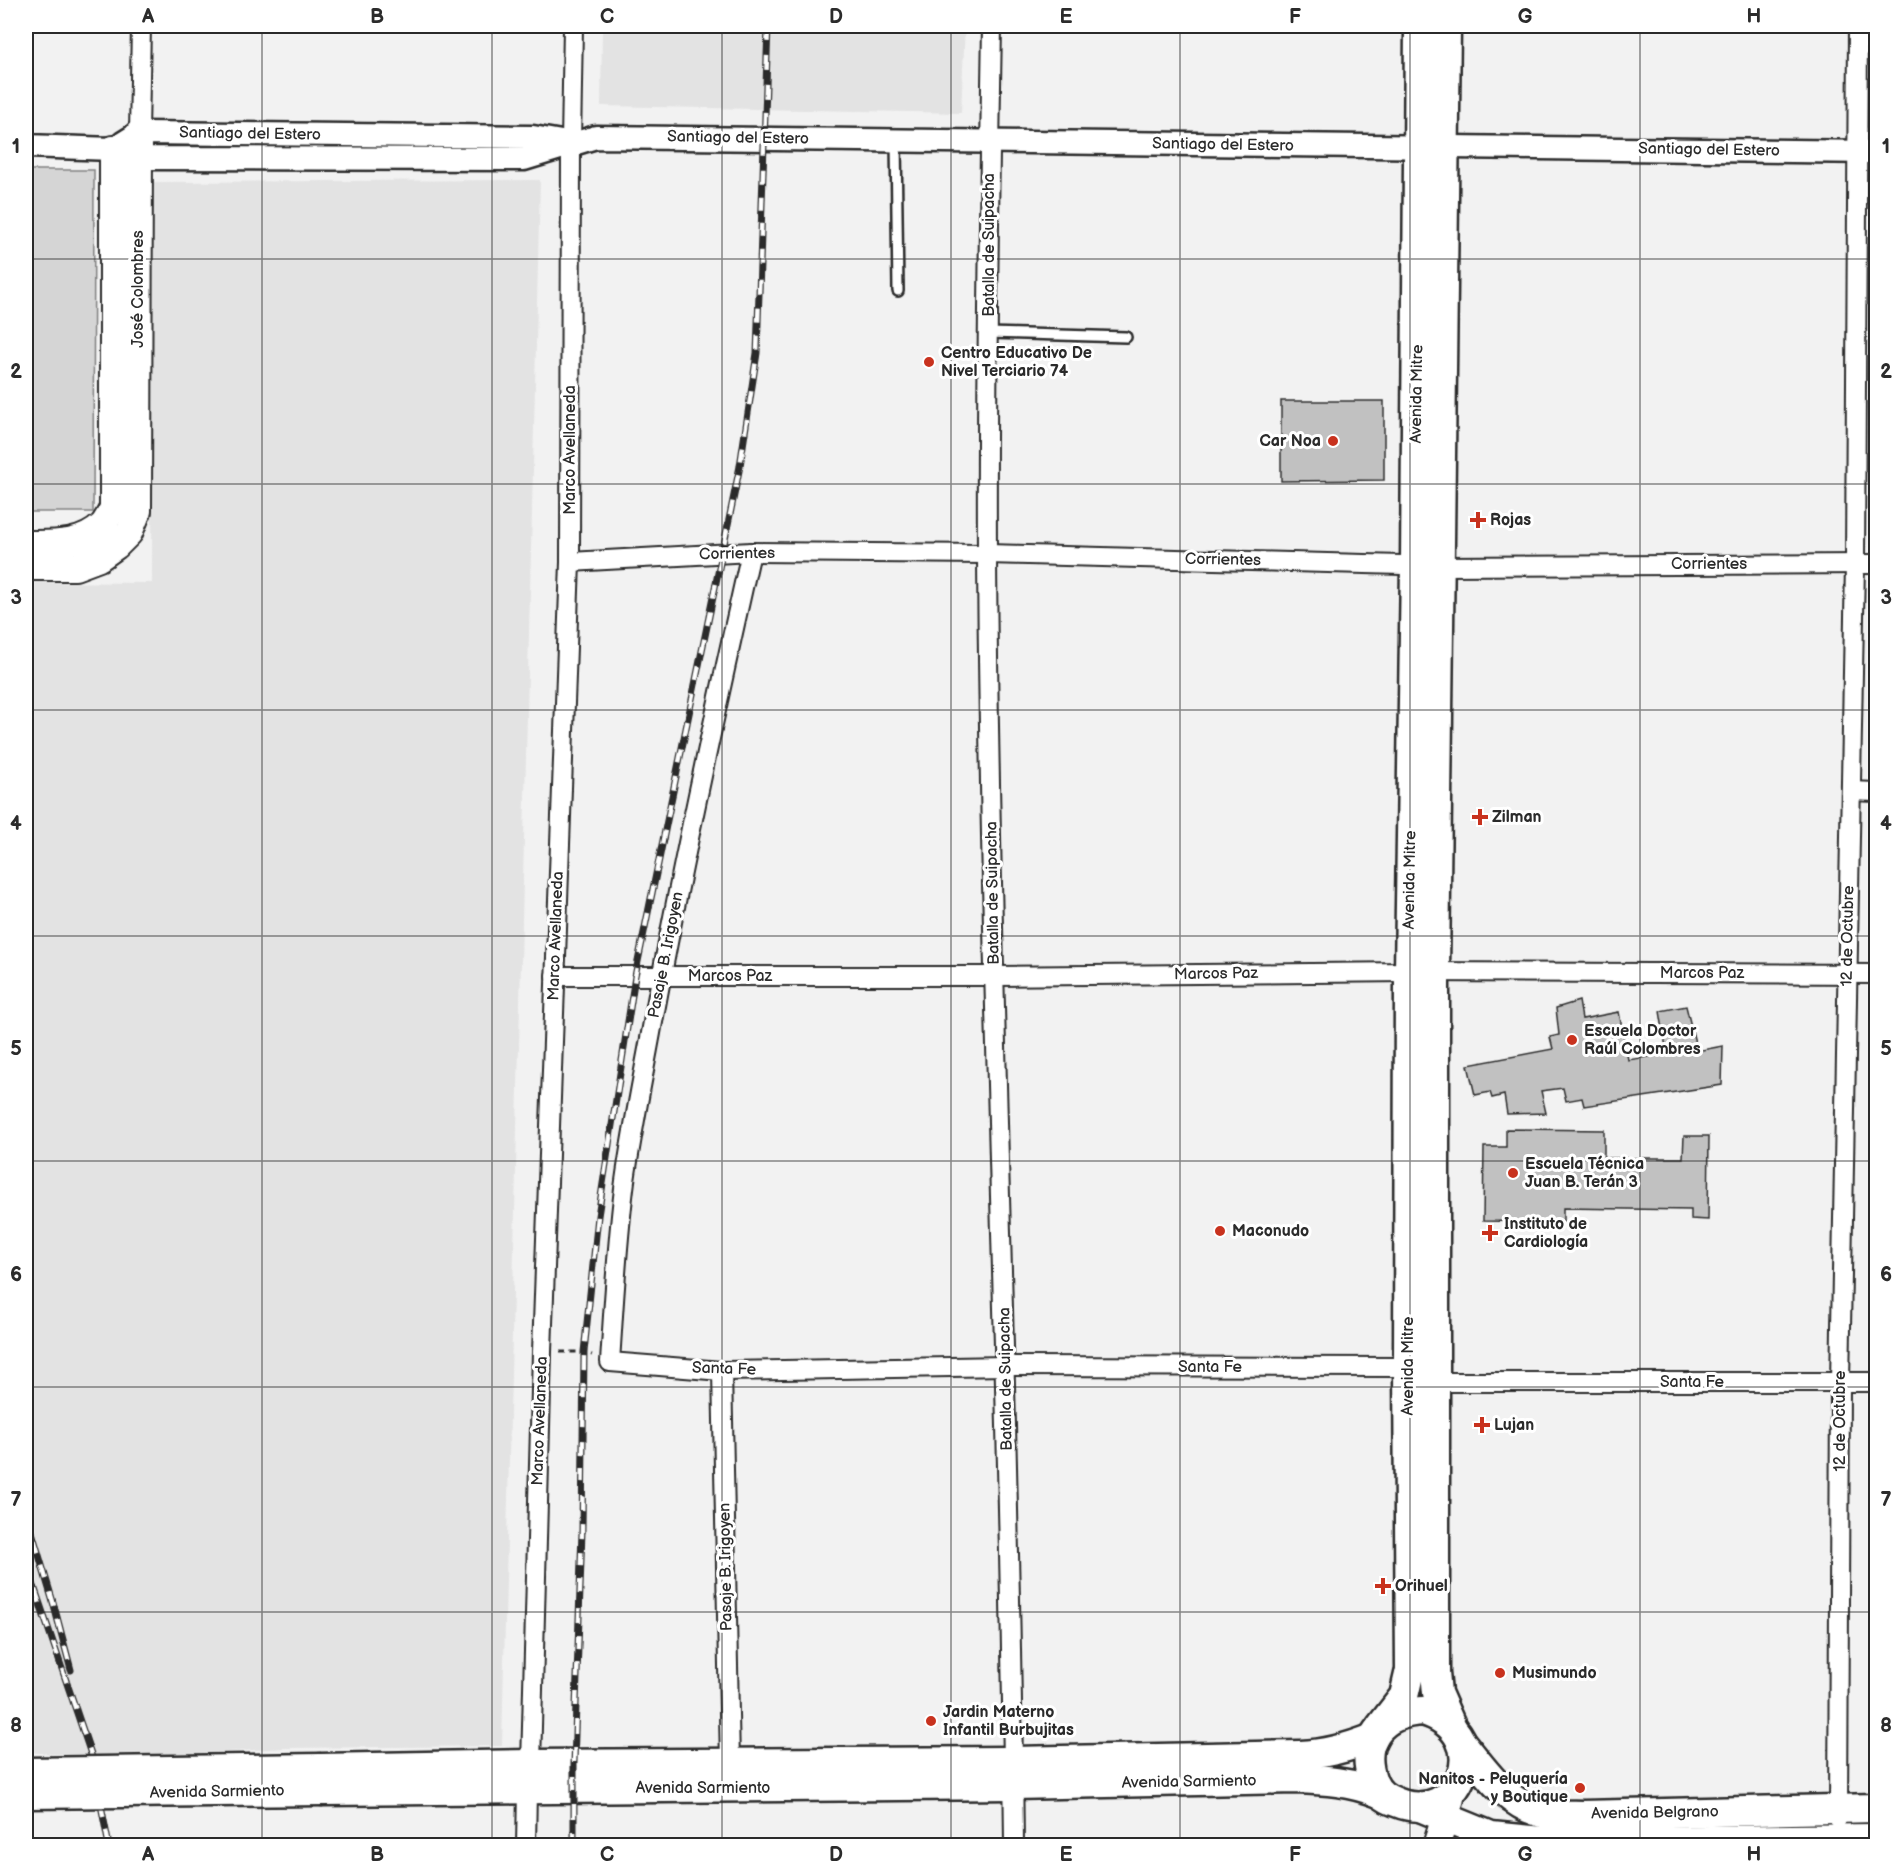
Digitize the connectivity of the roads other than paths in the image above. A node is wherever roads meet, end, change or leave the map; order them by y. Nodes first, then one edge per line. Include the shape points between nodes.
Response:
1 (141, 26) edge
2 (573, 26) edge
3 (992, 26) edge
4 (1419, 26) edge
5 (1446, 26) edge
6 (1858, 26) edge
7 (139, 133) junction
8 (896, 140) junction
9 (990, 142) junction
10 (571, 143) junction
11 (26, 146) edge
12 (1432, 147) junction
13 (113, 149) junction
14 (1867, 152) edge
15 (138, 158) junction
16 (898, 291) dead end
17 (988, 333) junction
18 (1126, 337) dead end
19 (26, 544) edge
20 (751, 552) junction
21 (987, 555) junction
22 (570, 562) junction
23 (1855, 563) junction
24 (1876, 564) edge
25 (1427, 566) junction
26 (26, 567) edge
27 (1851, 791) junction
28 (1876, 792) edge
29 (1422, 972) junction
30 (1847, 973) junction
31 (1876, 974) edge
32 (555, 976) junction
33 (660, 976) junction
34 (994, 976) junction
35 (610, 1362) joint
36 (1006, 1366) junction
37 (1408, 1367) junction
38 (722, 1371) junction
39 (1434, 1382) junction
40 (1876, 1382) edge
41 (1840, 1383) junction
42 (1376, 1733) junction
43 (1456, 1734) junction
44 (730, 1763) junction
45 (26, 1772) edge
46 (1014, 1773) junction
47 (529, 1776) junction
48 (322, 1779) junction
49 (1379, 1793) junction
50 (26, 1794) edge
51 (1876, 1808) edge
52 (1838, 1810) junction
53 (1432, 1812) junction
54 (1491, 1836) junction
55 (1876, 1838) edge
56 (1838, 1842) edge
57 (526, 1845) edge
58 (1014, 1845) edge
59 (1436, 1845) edge
60 (1456, 1845) edge

1 - 7 street, José Colombres
2 - 10 street, Marco Avellaneda
3 - 9 street, Batalla de Suipacha
4 - 12 main road, Avenida Mitre
5 - 12 main road, Avenida Mitre
6 - 14 street, 12 de Octubre
7 - 10 street, Santiago del Estero via 533,137
7 - 13 street
7 - 15 main road, José Colombres
8 - 9 street, Santiago del Estero
8 - 10 street, Santiago del Estero via 596,137
8 - 16 lane
9 - 12 street, Santiago del Estero
9 - 17 street, Batalla de Suipacha
10 - 15 street, Santiago del Estero via 524,159
10 - 22 street, Marco Avellaneda
11 - 13 street, Santiago del Estero
12 - 14 street, Santiago del Estero
12 - 25 main road, Avenida Mitre
13 - 15 street, Santiago del Estero
13 - 19 main road, José Colombres via 113,508 103,525 86,537 65,544
14 - 23 street, 12 de Octubre
15 - 26 main road, José Colombres via 138,511 129,533 99,558 75,567
17 - 18 lane
17 - 21 street, Batalla de Suipacha
20 - 21 street, Corrientes
20 - 22 street, Corrientes
20 - 33 street, Pasaje B. Irigoyen
21 - 25 street, Corrientes
21 - 34 street, Batalla de Suipacha
22 - 32 street, Marco Avellaneda
23 - 24 street, Corrientes
23 - 25 street, Corrientes
23 - 27 street, 12 de Octubre
25 - 29 main road, Avenida Mitre
27 - 28 street
27 - 30 street, 12 de Octubre
29 - 30 street, Marcos Paz
29 - 34 street, Marcos Paz
29 - 37 main road, Avenida Mitre
29 - 39 main road, Avenida Mitre
30 - 31 street, Marcos Paz
30 - 41 street, 12 de Octubre
32 - 33 street, Marcos Paz
32 - 47 street, Marco Avellaneda
33 - 34 street, Marcos Paz
33 - 35 street, Pasaje B. Irigoyen via 625,1183
34 - 36 street, Batalla de Suipacha
35 - 38 street, Santa Fe
36 - 37 street, Santa Fe
36 - 38 street, Santa Fe
36 - 46 street, Batalla de Suipacha
37 - 39 street, Santa Fe
37 - 42 main road, Avenida Mitre via 1410,1670 1404,1696
38 - 44 street, Pasaje B. Irigoyen
39 - 41 street, Santa Fe
39 - 43 main road, Avenida Mitre via 1435,1672 1437,1693
40 - 41 street, Santa Fe
41 - 52 street, 12 de Octubre
42 - 43 main road via 1393,1717 1423,1711 1438,1716
42 - 46 main road, Avenida Sarmiento via 1346,1749 1320,1754
42 - 49 main road via 1368,1752 1368,1766
43 - 52 main road, Avenida Belgrano via 1506,1796 1546,1814
43 - 53 main road via 1465,1759 1462,1775 1454,1789 1433,1804
44 - 46 main road, Avenida Sarmiento
44 - 47 main road, Avenida Sarmiento
45 - 48 main road, Avenida Sarmiento, bridge
46 - 47 main road, Avenida Sarmiento
46 - 49 main road, Avenida Sarmiento via 1332,1780
46 - 58 street, Batalla de Suipacha
47 - 48 main road, Avenida Sarmiento
47 - 57 street, Marco Avellaneda
48 - 50 main road, Avenida Sarmiento, bridge
49 - 53 main road via 1405,1806
51 - 52 main road, Avenida Belgrano
52 - 56 street, 12 de Octubre
53 - 54 main road, Avenida Belgrano
53 - 59 main road
54 - 56 main road, Avenida Belgrano via 1553,1842
54 - 60 main road
55 - 56 main road, Avenida Belgrano

